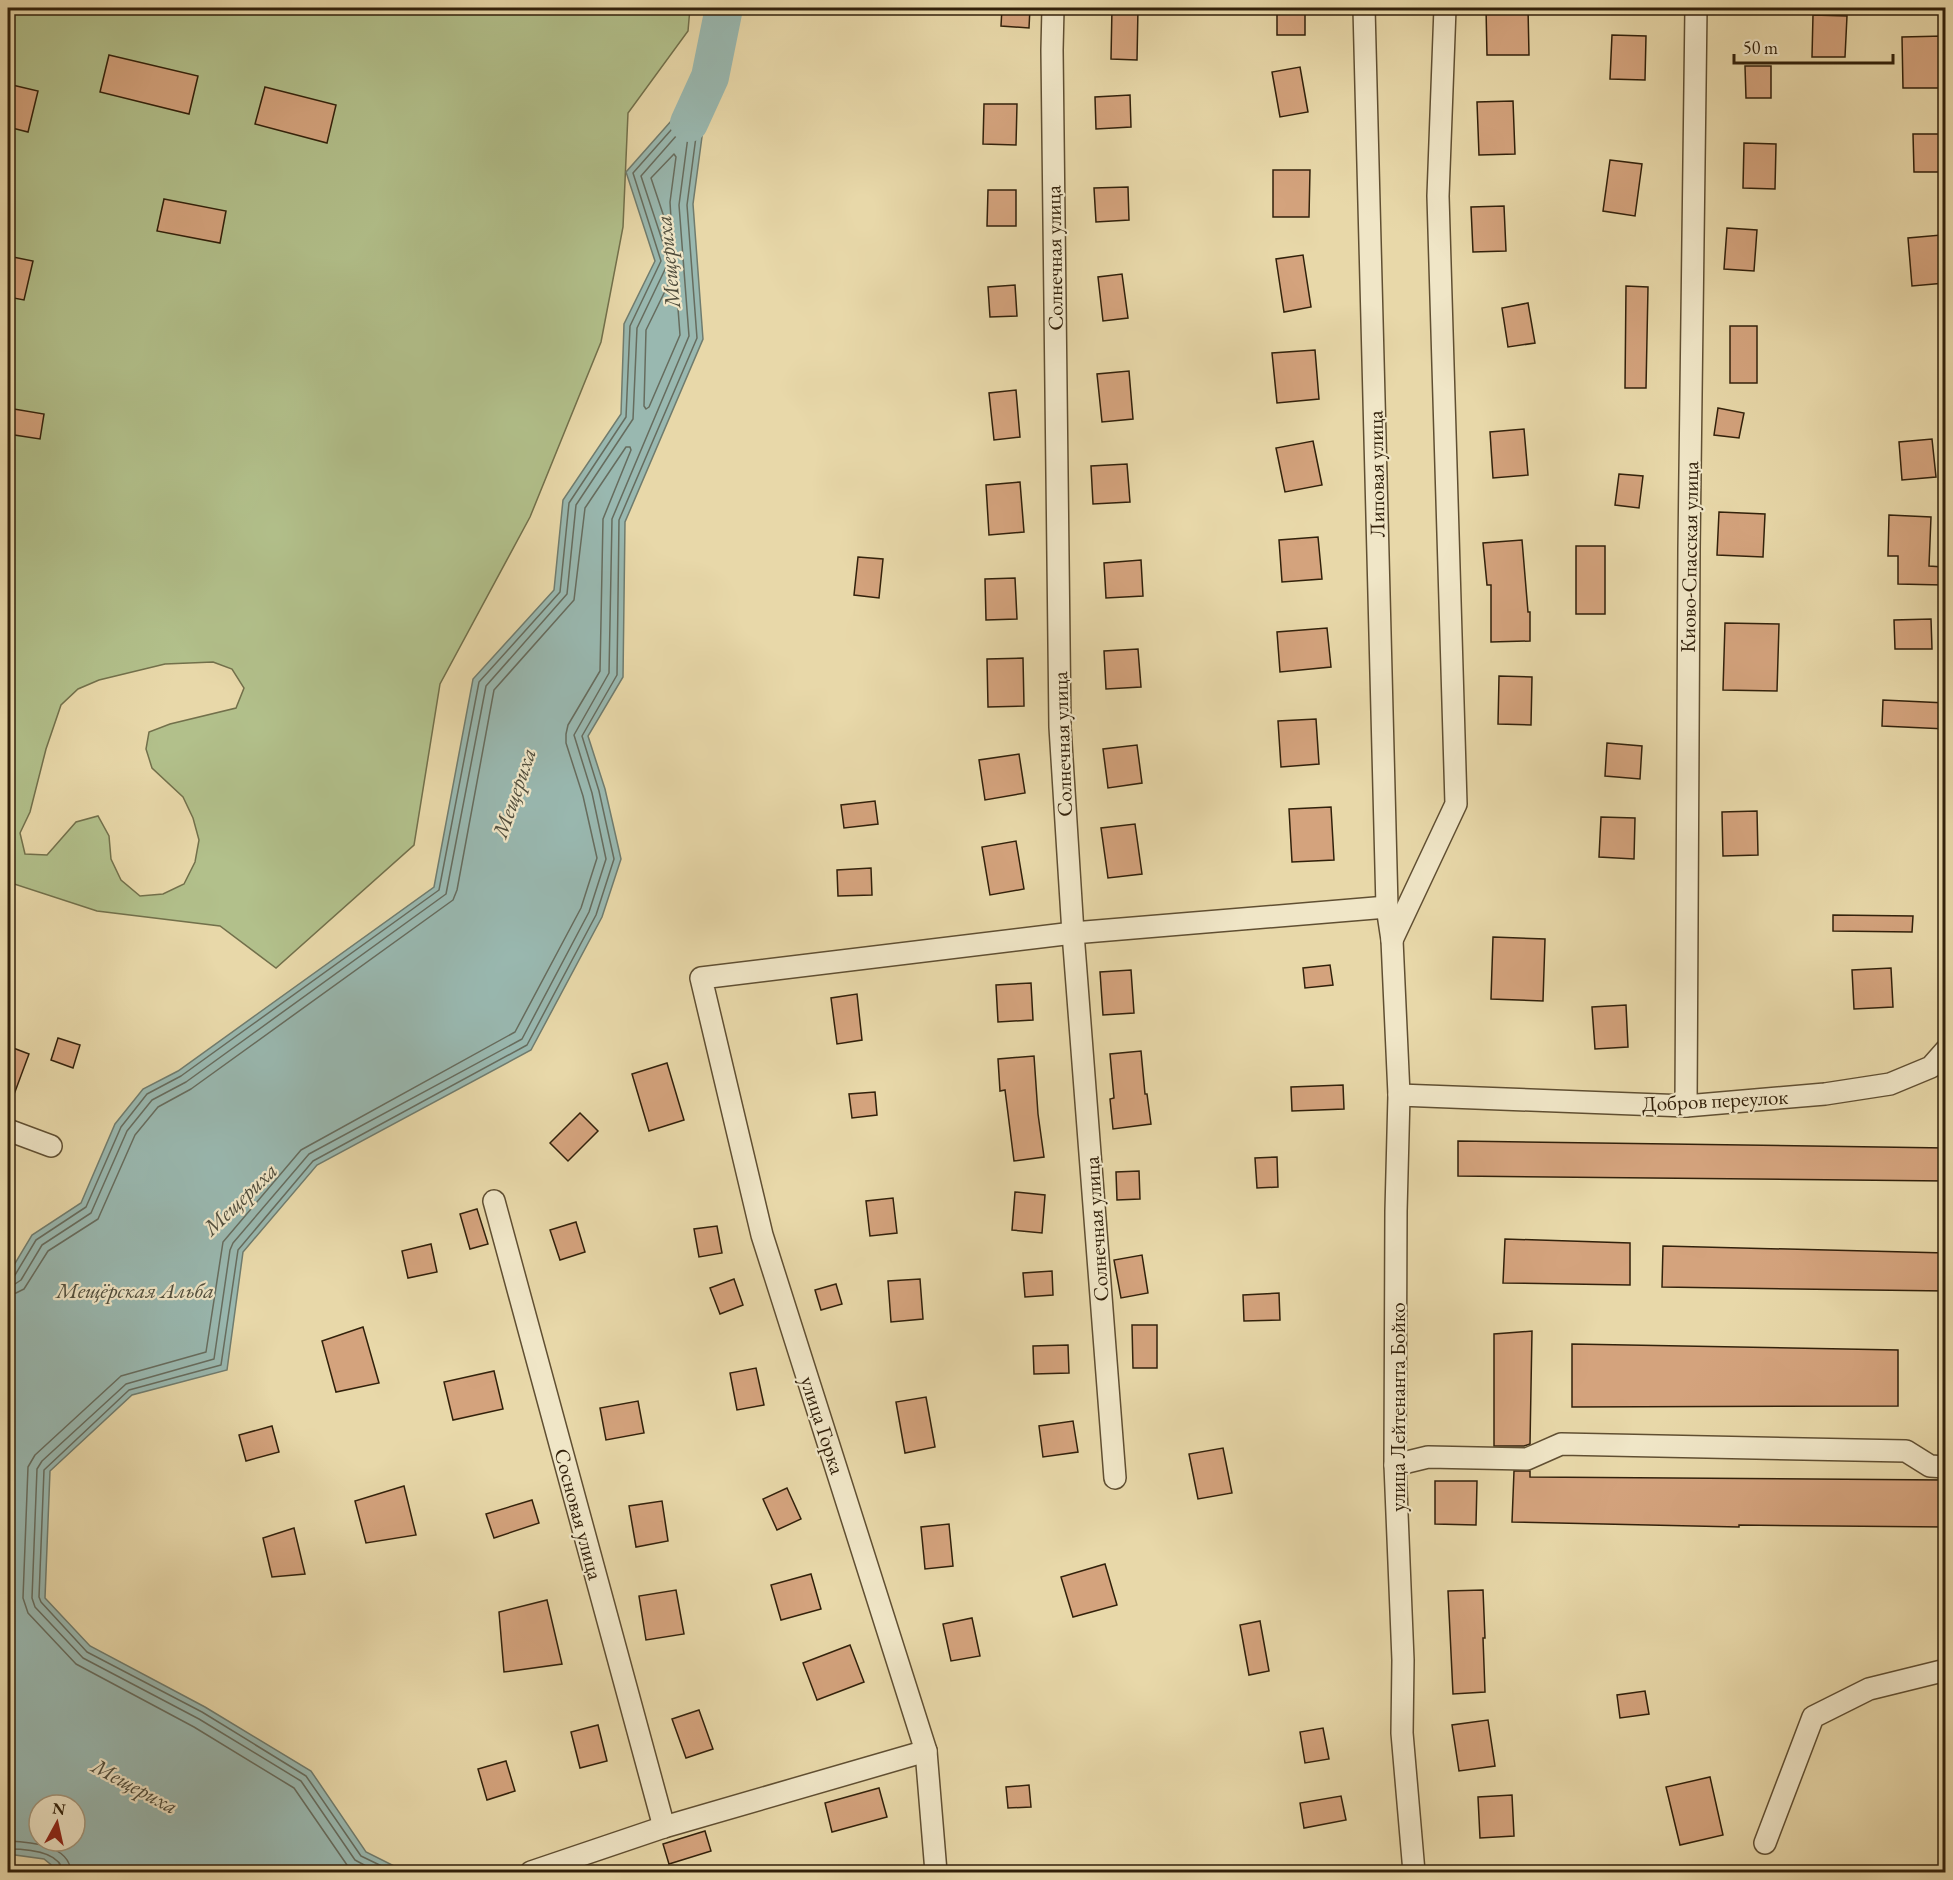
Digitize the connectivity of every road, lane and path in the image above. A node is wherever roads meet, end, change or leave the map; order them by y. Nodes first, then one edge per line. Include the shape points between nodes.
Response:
1 (1053, 8) edge
2 (1364, 8) edge
3 (1445, 8) edge
4 (1696, 8) edge
5 (1387, 907) junction
6 (1073, 933) junction
7 (1392, 940) junction
8 (1946, 1050) edge
9 (1399, 1095) junction
10 (1686, 1106) junction
11 (8, 1130) edge
12 (51, 1146) dead end
13 (494, 1201) dead end
14 (1395, 1465) junction
15 (1946, 1467) edge
16 (1115, 1478) dead end
17 (1946, 1670) edge
18 (926, 1751) junction
19 (664, 1827) junction
20 (1764, 1843) dead end
21 (531, 1872) edge
22 (936, 1872) edge
23 (1414, 1872) edge

1 - 6 street, Солнечная улица via 1060,727
2 - 5 street, Липовая улица
3 - 7 street via 1438,196 1456,804
4 - 10 street, Киово-Спасская улица
5 - 6 street
5 - 7 street, Липовая улица
6 - 16 street, Солнечная улица
6 - 18 street, улица Горка via 700,978 762,1235
7 - 9 street, улица Лейтенанта Бойко
8 - 10 street, Добров переулок via 1931,1068 1890,1084
9 - 10 street, Добров переулок
9 - 14 street, улица Лейтенанта Бойко
11 - 12 street
13 - 19 street, Сосновая улица
14 - 15 street via 1428,1458 1527,1459 1562,1444 1905,1451 1930,1467
14 - 23 street, улица Лейтенанта Бойко via 1402,1733
17 - 20 street via 1869,1689 1813,1717
18 - 19 street
18 - 22 street, улица Горка
19 - 21 street

